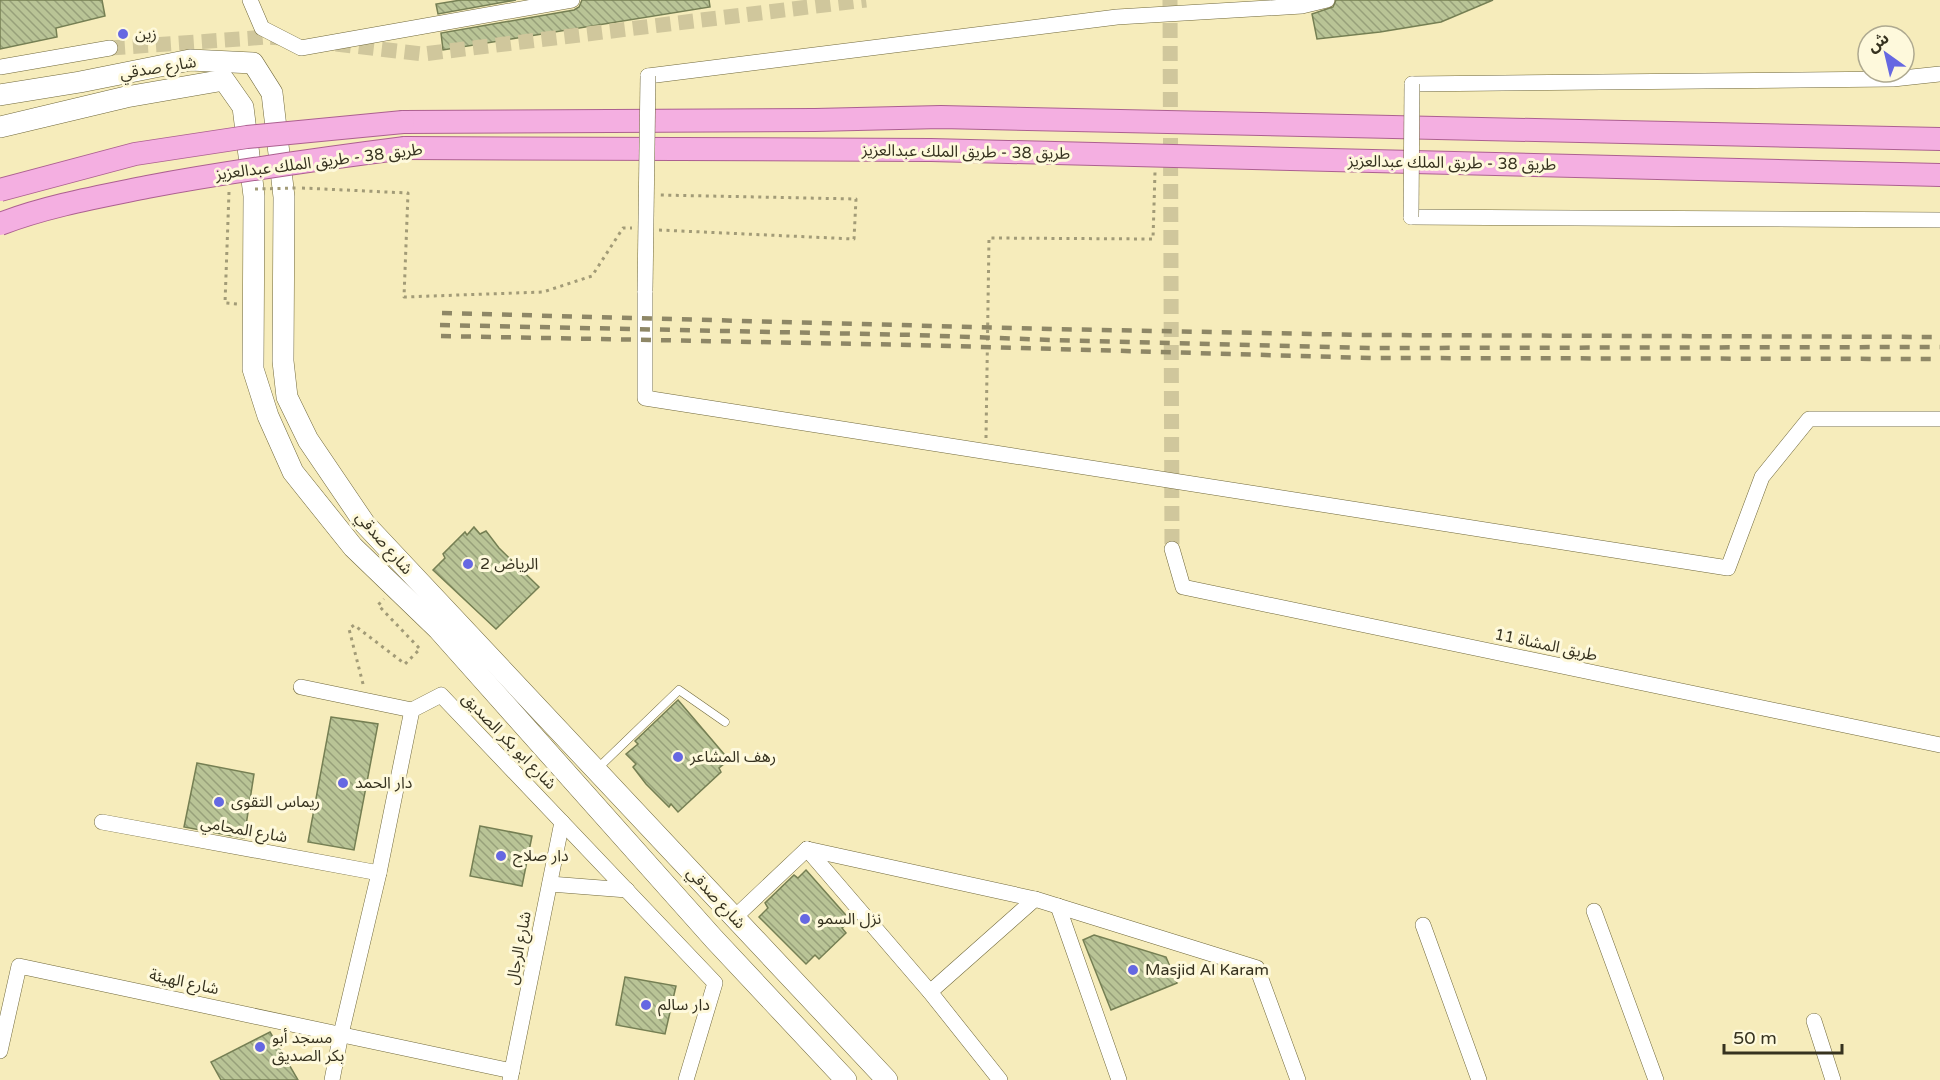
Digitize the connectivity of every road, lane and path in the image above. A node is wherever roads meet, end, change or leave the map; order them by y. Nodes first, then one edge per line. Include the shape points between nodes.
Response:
1 (250, 0) edge
2 (572, 0) edge
3 (1327, 0) edge
4 (110, 48) tunnel mouth
5 (0, 67) edge
6 (227, 71) junction
7 (1940, 74) edge
8 (0, 95) edge
9 (0, 127) edge
10 (1940, 139) edge
11 (1155, 156) junction
12 (1940, 175) edge
13 (0, 190) edge
14 (229, 190) dead end
15 (252, 190) dead end
16 (647, 195) junction
17 (1940, 220) edge
18 (0, 224) edge
19 (634, 228) dead end
20 (657, 230) dead end
21 (225, 303) dead end
22 (1940, 419) edge
23 (985, 451) junction
24 (1172, 549) tunnel mouth
25 (412, 574) junction
26 (396, 590) junction
27 (301, 687) dead end
28 (367, 701) junction
29 (412, 710) junction
30 (725, 722) dead end
31 (1940, 745) edge
32 (596, 770) junction
33 (102, 822) dead end
34 (562, 822) junction
35 (807, 849) junction
36 (379, 873) junction
37 (550, 884) junction
38 (627, 890) junction
39 (1035, 898) junction
40 (1058, 906) junction
41 (1594, 911) dead end
42 (734, 918) junction
43 (1423, 925) dead end
44 (714, 939) junction
45 (930, 992) junction
46 (1814, 1021) dead end
47 (341, 1034) junction
48 (0, 1052) edge
49 (511, 1076) edge
50 (880, 1078) edge
51 (333, 1080) edge
52 (686, 1080) edge
53 (846, 1080) edge
54 (1000, 1080) edge
55 (1119, 1080) edge
56 (1298, 1080) edge
57 (1479, 1080) edge
58 (1656, 1080) edge
59 (1833, 1080) edge

1 - 2 street via 262,28 301,48
3 - 16 street, bridge via 1302,6 1117,17 648,76
4 - 5 street
6 - 8 street, شارع صدقي via 190,60
6 - 9 street, شارع صدقي
6 - 25 street, شارع صدقي via 253,63 272,93 284,197 283,361 287,397 308,440 364,524
6 - 26 street, شارع صدقي via 243,107 254,196 253,369 268,416 293,472 353,547
7 - 17 street, bridge via 1893,79 1412,84 1411,217
10 - 13 main road, طريق 38 - طريق الملك عبدالعزيز, bridge via 941,117 402,122 247,137 135,154
11 - 12 main road, طريق 38 - طريق الملك عبدالعزيز
11 - 18 main road, طريق 38 - طريق الملك عبدالعزيز, bridge via 920,150 405,148 197,178 112,194
11 - 23 path via 1153,239 989,238
14 - 21 path
15 - 19 path, bridge via 408,193 404,297 543,292 592,276 622,228
16 - 20 path via 856,199 854,239
16 - 23 street, bridge via 645,398
22 - 23 street via 1809,419 1762,477 1728,568
24 - 31 street, طريق المشاة 11 via 1183,587
25 - 26 street
25 - 32 street, شارع صدقي
26 - 28 path via 378,604 420,649 405,664 354,625 349,629
26 - 44 street, شارع صدقي via 438,629
27 - 28 street
28 - 29 street
29 - 34 street, شارع ابو بكر الصديق via 441,695
29 - 36 street
30 - 32 lane via 679,690
32 - 42 street, شارع صدقي
33 - 36 street, شارع المحامي
34 - 37 street, شارع الرجال
34 - 38 street, شارع ابو بكر الصديق
35 - 39 street
35 - 42 street
35 - 45 street
36 - 47 street
37 - 38 street
37 - 49 street, شارع الرجال
38 - 52 street, شارع ابو بكر الصديق via 715,983
39 - 40 street
39 - 45 street
40 - 55 street
40 - 56 street via 1257,968
41 - 58 street
42 - 44 street
42 - 50 street, شارع صدقي
43 - 57 street
44 - 53 street, شارع صدقي
45 - 54 street
46 - 59 street
47 - 48 street, شارع الهيئة via 19,966
47 - 49 street, شارع الهيئة
47 - 51 street

